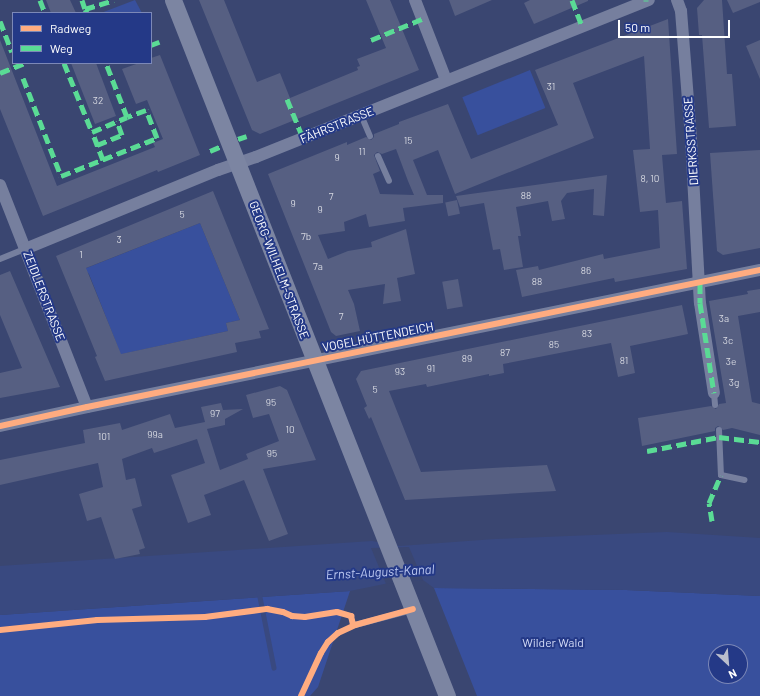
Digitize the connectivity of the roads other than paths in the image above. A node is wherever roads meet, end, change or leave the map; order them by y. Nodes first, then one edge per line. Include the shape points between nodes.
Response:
1 (173, 0) edge
2 (415, 0) edge
3 (649, 0) edge
4 (677, 0) edge
5 (446, 80) junction
6 (361, 114) junction
7 (370, 136) dead end
8 (378, 156) dead end
9 (237, 164) junction
10 (389, 181) dead end
11 (0, 185) edge
12 (25, 249) junction
13 (0, 259) edge
14 (760, 270) edge
15 (700, 283) junction
16 (315, 360) junction
17 (715, 399) dead end
18 (87, 407) junction
19 (0, 426) edge
20 (719, 430) dead end
21 (744, 480) dead end
22 (414, 609) junction
23 (355, 625) dead end
24 (447, 696) edge

1 - 9 street, GEORG-WILHELM-STRASSE
2 - 5 street
3 - 5 street, FÄHRSTRASSE
4 - 15 street, DIERKSSTRASSE via 691,139
5 - 6 street, FÄHRSTRASSE
6 - 7 lane
6 - 9 street, FÄHRSTRASSE
8 - 10 lane
9 - 12 street, FÄHRSTRASSE
9 - 16 street, GEORG-WILHELM-STRASSE
11 - 12 street, ZEIDLERSTRASSE
12 - 13 lane
12 - 18 street, ZEIDLERSTRASSE
14 - 15 street, VOGELHÜTTENDEICH
15 - 16 street, VOGELHÜTTENDEICH
15 - 17 street, DIERKSSTRASSE via 700,302
16 - 18 street, VOGELHÜTTENDEICH
16 - 22 street, GEORG-WILHELM-STRASSE
18 - 19 street, VOGELHÜTTENDEICH
20 - 21 lane via 721,475
22 - 23 lane
22 - 24 street, GEORG-WILHELM-STRASSE

